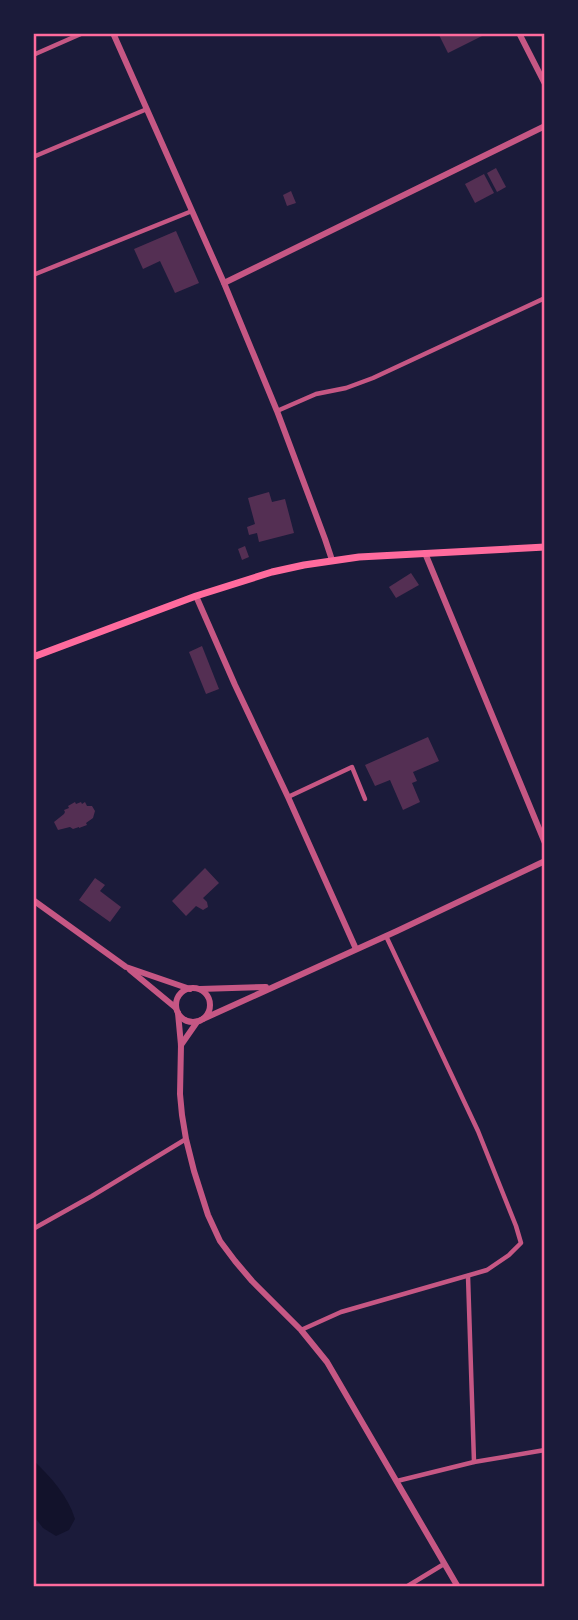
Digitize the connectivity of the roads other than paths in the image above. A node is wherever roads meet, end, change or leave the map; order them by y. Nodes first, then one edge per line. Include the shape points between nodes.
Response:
1 (83, 33) edge
2 (113, 33) edge
3 (519, 33) edge
4 (33, 55) edge
5 (545, 84) edge
6 (147, 109) junction
7 (545, 126) edge
8 (33, 157) edge
9 (192, 211) junction
10 (33, 275) edge
11 (224, 283) junction
12 (545, 298) edge
13 (277, 411) junction
14 (545, 547) edge
15 (425, 553) junction
16 (332, 560) junction
17 (196, 596) junction
18 (33, 657) edge
19 (288, 797) junction
20 (365, 799) dead end
21 (545, 843) edge
22 (545, 861) edge
23 (33, 900) edge
24 (386, 936) junction
25 (356, 949) junction
26 (126, 967) junction
27 (272, 987) junction
28 (193, 989) junction
29 (177, 1011) junction
30 (200, 1020) junction
31 (181, 1045) junction
32 (186, 1139) junction
33 (33, 1229) edge
34 (468, 1276) junction
35 (301, 1330) junction
36 (545, 1450) edge
37 (474, 1462) junction
38 (397, 1481) junction
39 (445, 1564) junction
40 (406, 1587) edge
41 (458, 1587) edge

1 - 4 street
2 - 6 street
3 - 5 street
6 - 8 street
6 - 9 street
7 - 11 street
9 - 10 street
9 - 11 street
11 - 13 street
12 - 13 street via 373,378
13 - 16 street
14 - 15 main road
15 - 16 main road
15 - 21 street
16 - 17 main road via 272,572
17 - 18 main road
17 - 19 street
19 - 20 street via 352,768
19 - 25 street
22 - 24 street
23 - 26 street
24 - 25 street
24 - 34 street via 478,1131 521,1243 487,1270
25 - 27 street
26 - 28 street
26 - 29 street
27 - 28 street
27 - 30 street
28 - 29 street via 181,993
28 - 30 street via 209,999 209,1010
29 - 30 street via 186,1021
29 - 31 street
30 - 31 street
31 - 32 street via 180,1094
32 - 33 street
32 - 35 street via 220,1241
34 - 35 street via 341,1312
34 - 37 street
35 - 38 street via 327,1362
36 - 37 street
37 - 38 street
38 - 39 street
39 - 40 street
39 - 41 street

